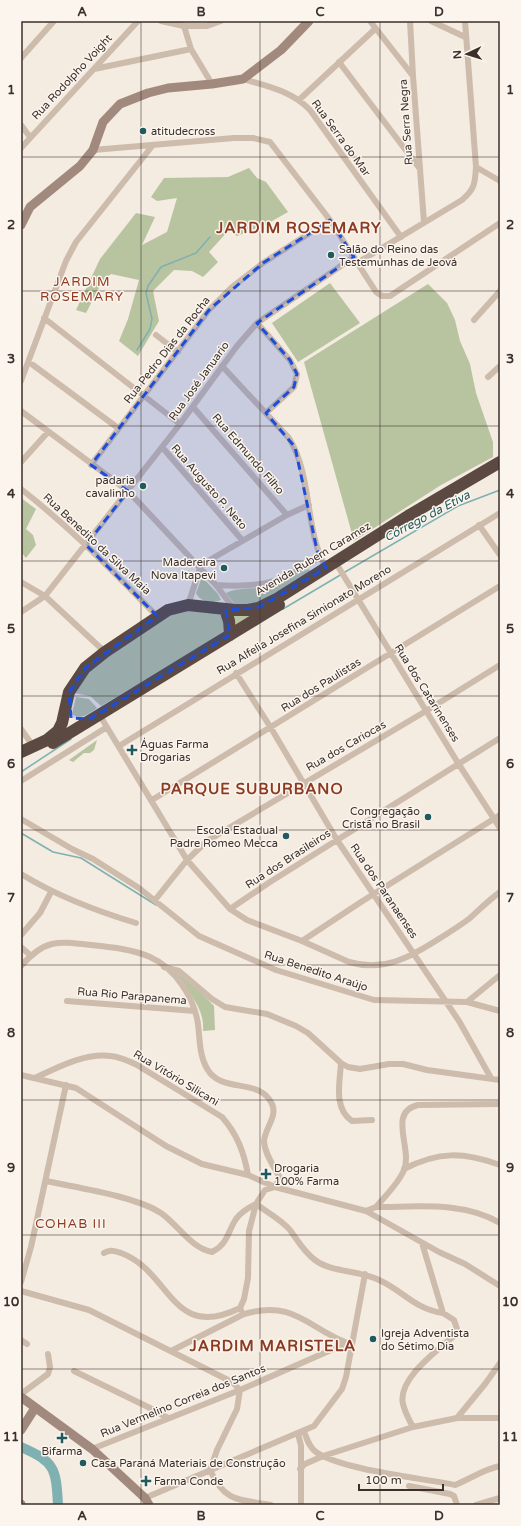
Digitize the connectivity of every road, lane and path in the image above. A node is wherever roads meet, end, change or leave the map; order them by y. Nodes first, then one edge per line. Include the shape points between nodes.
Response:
1 (54, 21) edge
2 (138, 21) edge
3 (161, 21) edge
4 (221, 21) edge
5 (309, 21) edge
6 (370, 21) edge
7 (410, 21) edge
8 (431, 21) edge
9 (465, 21) edge
10 (184, 26) junction
11 (375, 29) junction
12 (466, 37) junction
13 (191, 49) junction
14 (21, 58) edge
15 (339, 62) junction
16 (94, 69) junction
17 (413, 76) junction
18 (242, 79) junction
19 (212, 84) junction
20 (300, 99) junction
21 (21, 125) edge
22 (30, 137) junction
23 (153, 145) junction
24 (21, 148) edge
25 (93, 150) junction
26 (476, 167) junction
27 (420, 169) junction
28 (500, 181) edge
29 (330, 220) junction
30 (424, 222) junction
31 (500, 223) edge
32 (21, 225) edge
33 (401, 237) junction
34 (354, 257) junction
35 (358, 263) junction
36 (500, 291) edge
37 (44, 318) junction
38 (474, 320) dead end
39 (257, 323) junction
40 (156, 335) dead end
41 (178, 352) junction
42 (33, 365) dead end
43 (222, 366) junction
44 (500, 366) edge
45 (488, 377) dead end
46 (21, 382) edge
47 (145, 395) junction
48 (193, 407) junction
49 (21, 411) edge
50 (266, 413) junction
51 (180, 424) junction
52 (118, 428) junction
53 (48, 432) junction
54 (162, 447) junction
55 (21, 462) edge
56 (500, 462) edge
57 (91, 465) junction
58 (500, 469) edge
59 (21, 489) edge
60 (128, 491) junction
61 (309, 505) junction
62 (500, 512) edge
63 (287, 514) junction
64 (479, 525) junction
65 (242, 540) junction
66 (86, 545) junction
67 (500, 556) edge
68 (320, 557) junction
69 (200, 568) junction
70 (326, 568) junction
71 (340, 569) junction
72 (21, 582) edge
73 (216, 584) junction
74 (500, 586) edge
75 (45, 596) junction
76 (358, 599) junction
77 (188, 605) junction
78 (230, 610) junction
79 (21, 612) edge
80 (158, 616) junction
81 (230, 635) junction
82 (105, 652) junction
83 (390, 653) junction
84 (500, 665) edge
85 (236, 673) junction
86 (68, 697) junction
87 (426, 711) junction
88 (94, 716) junction
89 (107, 727) junction
90 (271, 728) junction
91 (21, 729) edge
92 (500, 738) edge
93 (33, 746) junction
94 (119, 746) junction
95 (21, 752) edge
96 (21, 758) edge
97 (458, 764) junction
98 (21, 781) edge
99 (302, 783) junction
100 (152, 800) junction
101 (500, 815) edge
102 (494, 818) junction
103 (21, 819) edge
104 (500, 828) edge
105 (337, 840) junction
106 (187, 860) junction
107 (21, 874) edge
108 (51, 892) junction
109 (500, 892) edge
110 (373, 895) junction
111 (155, 900) junction
112 (230, 909) junction
113 (136, 922) dead end
114 (21, 935) edge
115 (302, 941) junction
116 (21, 946) edge
117 (415, 954) junction
118 (30, 955) junction
119 (21, 966) edge
120 (164, 967) junction
121 (500, 975) edge
122 (67, 1000) dead end
123 (446, 1000) junction
124 (467, 1002) junction
125 (195, 1011) junction
126 (500, 1011) edge
127 (341, 1063) junction
128 (21, 1075) edge
129 (35, 1078) junction
130 (491, 1078) junction
131 (500, 1080) edge
132 (66, 1085) junction
133 (500, 1104) edge
134 (372, 1120) dead end
135 (500, 1165) edge
136 (404, 1170) junction
137 (248, 1175) junction
138 (46, 1181) junction
139 (275, 1187) junction
140 (256, 1204) junction
141 (376, 1207) junction
142 (366, 1211) junction
143 (500, 1223) edge
144 (422, 1243) junction
145 (104, 1253) dead end
146 (365, 1274) junction
147 (21, 1282) edge
148 (500, 1286) edge
149 (21, 1291) edge
150 (240, 1308) junction
151 (443, 1313) junction
152 (244, 1314) junction
153 (21, 1340) edge
154 (27, 1344) dead end
155 (349, 1344) junction
156 (171, 1351) junction
157 (48, 1354) dead end
158 (500, 1363) edge
159 (74, 1371) dead end
160 (240, 1390) junction
161 (21, 1395) edge
162 (35, 1408) junction
163 (168, 1418) junction
164 (457, 1418) junction
165 (500, 1418) edge
166 (413, 1427) junction
167 (21, 1430) edge
168 (301, 1432) junction
169 (92, 1449) junction
170 (323, 1456) junction
171 (500, 1466) edge
172 (300, 1469) junction
173 (210, 1470) junction
174 (409, 1486) dead end
175 (500, 1498) edge
176 (147, 1502) edge
177 (271, 1505) edge
178 (301, 1505) edge
179 (457, 1505) edge
180 (476, 1505) edge

1 - 14 street
2 - 16 street, Rua Rodolpho Voight
3 - 10 street
4 - 10 street via 207,26
5 - 18 street via 281,50
6 - 11 street
7 - 17 street, Rua Serra Negra
8 - 12 street
9 - 12 street
10 - 13 street
11 - 15 street
11 - 17 street
12 - 26 street
13 - 16 street
13 - 19 street
15 - 20 street
15 - 27 street
16 - 22 street, Rua Rodolpho Voight
17 - 27 street, Rua Serra Negra
18 - 19 street
18 - 20 street, Rua Serra do Mar
19 - 25 street via 168,88 120,104 104,122
20 - 33 street, Rua Serra do Mar
21 - 22 street
22 - 24 street, Rua Rodolpho Voight
23 - 25 street
23 - 29 street via 253,138 270,142
23 - 37 street via 76,242
25 - 32 street via 70,176 30,207
26 - 28 street
26 - 30 street via 472,191 462,200
27 - 30 street, Rua Serra Negra
29 - 34 street
29 - 41 street, Rua Pedro Dias da Rocha via 263,263 232,287 209,310
30 - 33 street
31 - 35 street via 390,296 382,296 376,292
33 - 35 street
34 - 35 street
34 - 39 street, Rua José Januario
36 - 38 street
37 - 46 street
37 - 47 street
39 - 43 street, Rua José Januario
39 - 50 street via 290,360 297,374 294,387
40 - 41 street
41 - 47 street, Rua Pedro Dias da Rocha
42 - 52 street
43 - 48 street, Rua José Januario
43 - 50 street
44 - 45 street
47 - 51 street
47 - 52 street, Rua Pedro Dias da Rocha
48 - 51 street, Rua José Januario
48 - 63 street, Rua Edmundo Filho
49 - 53 street
50 - 61 street via 294,447
51 - 54 street, Rua José Januario
52 - 57 street, Rua Pedro Dias da Rocha
53 - 55 street
53 - 57 street
54 - 60 street, Rua José Januario
54 - 65 street, Rua Augusto P. Neto
56 - 70 highway, Avenida Rubem Caramez
57 - 60 street
58 - 71 highway, Avenida Rubem Caramez
59 - 66 street, Rua Benedito da Silva Maia
60 - 66 street, Rua José Januario
60 - 69 street
61 - 63 street
61 - 68 street
62 - 64 street, Rua Alfelia Josefina Simionato Moreno
63 - 65 street
64 - 67 street
64 - 76 street, Rua Alfelia Josefina Simionato Moreno
65 - 69 street
66 - 75 street, Rua José Januario
66 - 80 street, Rua Benedito da Silva Maia
68 - 70 street
68 - 73 street via 270,583 251,586
69 - 73 street
69 - 77 street
70 - 78 highway, Avenida Rubem Caramez via 258,608
71 - 76 street, Rua dos Catarinenses
71 - 81 highway, Avenida Rubem Caramez
72 - 75 street
73 - 78 street
74 - 83 street, Rua dos Paulistas
75 - 79 street, Rua José Januario
75 - 82 street
76 - 83 street, Rua dos Catarinenses
76 - 85 street, Rua Alfelia Josefina Simionato Moreno
77 - 78 highway, Avenida Rubem Caramez
77 - 80 highway, Avenida Rubem Caramez via 174,607
78 - 81 highway
80 - 82 highway, Avenida Rubem Caramez
81 - 88 highway, Avenida Rubem Caramez
82 - 86 highway, Avenida Rubem Caramez via 85,668
83 - 87 street, Rua dos Catarinenses
83 - 90 street, Rua dos Paulistas
84 - 87 street, Rua dos Cariocas
85 - 90 street, Rua dos Paranaenses
85 - 94 street, Rua Alfelia Josefina Simionato Moreno
86 - 88 highway via 71,718 74,720
86 - 93 highway, Avenida Rubem Caramez via 58,731
87 - 97 street, Rua dos Catarinenses
87 - 99 street, Rua dos Cariocas
88 - 89 street
88 - 96 highway, Avenida Rubem Caramez via 53,743
89 - 94 street
89 - 98 street
90 - 99 street, Rua dos Paranaenses
90 - 100 street, Rua dos Paulistas
91 - 93 street
92 - 97 street, Rua dos Brasileiros
93 - 95 highway, Avenida Rubem Caramez
94 - 100 street
97 - 102 street, Rua dos Catarinenses
97 - 105 street, Rua dos Brasileiros
99 - 105 street, Rua dos Paranaenses
99 - 106 street, Rua dos Cariocas via 207,842
100 - 106 street
101 - 102 street
102 - 104 street, Rua dos Catarinenses
102 - 110 street
103 - 111 street, Rua Benedito Araújo via 93,859
105 - 110 street, Rua dos Paranaenses
105 - 112 street, Rua dos Brasileiros
106 - 111 street, Rua dos Cariocas
106 - 112 street
107 - 108 street
108 - 113 street
108 - 114 street via 40,913
109 - 117 street via 464,922
110 - 115 street
110 - 117 street, Rua dos Paranaenses
111 - 123 street, Rua Benedito Araújo via 199,936 281,972 374,1000
112 - 115 street via 251,922
115 - 117 street via 357,965 390,964
116 - 118 street
117 - 123 street, Rua dos Paranaenses
118 - 119 street
118 - 120 street via 52,943 86,944 140,954 156,960
120 - 125 street via 184,989
120 - 127 street via 179,971 225,1007 267,1014 296,1026 320,1043
121 - 124 street
122 - 125 street, Rua Rio Parapanema
123 - 124 street, Rua Benedito Araújo
123 - 130 street, Rua dos Paranaenses
124 - 126 street, Rua Benedito Araújo
125 - 139 street via 200,1047 210,1072 221,1081 257,1090 267,1096 272,1104 273,1115 264,1142 280,1178
127 - 130 street via 354,1069 403,1064 427,1070
127 - 134 street via 342,1112 352,1120
128 - 129 street
129 - 132 street
129 - 137 street, Rua Vitório Silicani via 85,1059 110,1056 122,1058 222,1117 240,1144
130 - 131 street
132 - 137 street via 84,1093 186,1158
132 - 138 street
133 - 136 street via 418,1105 406,1110 402,1115 406,1152
135 - 136 street via 471,1156 449,1155 422,1160
136 - 141 street
137 - 139 street
138 - 140 street via 133,1200 161,1213 197,1245 212,1252 223,1245 240,1214
138 - 147 street via 28,1263
139 - 140 street via 265,1190
139 - 142 street
140 - 146 street via 289,1229 298,1244 322,1265
140 - 150 street via 249,1231 248,1278
141 - 142 street
141 - 143 street via 464,1209
142 - 144 street
144 - 148 street via 465,1264
144 - 151 street
145 - 150 street via 114,1251 147,1268 174,1302 192,1315 213,1317
146 - 151 street via 426,1310
146 - 155 street
149 - 156 street via 89,1310
150 - 152 street
151 - 166 street via 454,1320 457,1329 454,1335 419,1367 404,1387 403,1404
152 - 155 street via 272,1309 287,1312
152 - 156 street
153 - 154 street
155 - 160 street, Rua Vermelino Correia dos Santos
155 - 168 street via 342,1389 314,1426
156 - 160 street via 232,1382
157 - 161 street via 48,1374
158 - 164 street
159 - 163 street
160 - 163 street, Rua Vermelino Correia dos Santos
160 - 173 street via 237,1409
161 - 162 street
162 - 167 street
162 - 169 street
163 - 169 street, Rua Vermelino Correia dos Santos
164 - 165 street
164 - 166 street
166 - 170 street
168 - 170 street via 314,1451
168 - 172 street
168 - 173 street
169 - 176 street
170 - 171 street via 364,1468 455,1485
170 - 172 street
172 - 178 street
173 - 176 street
173 - 177 street via 216,1483 227,1495
174 - 179 street via 450,1494 454,1496
175 - 180 street

